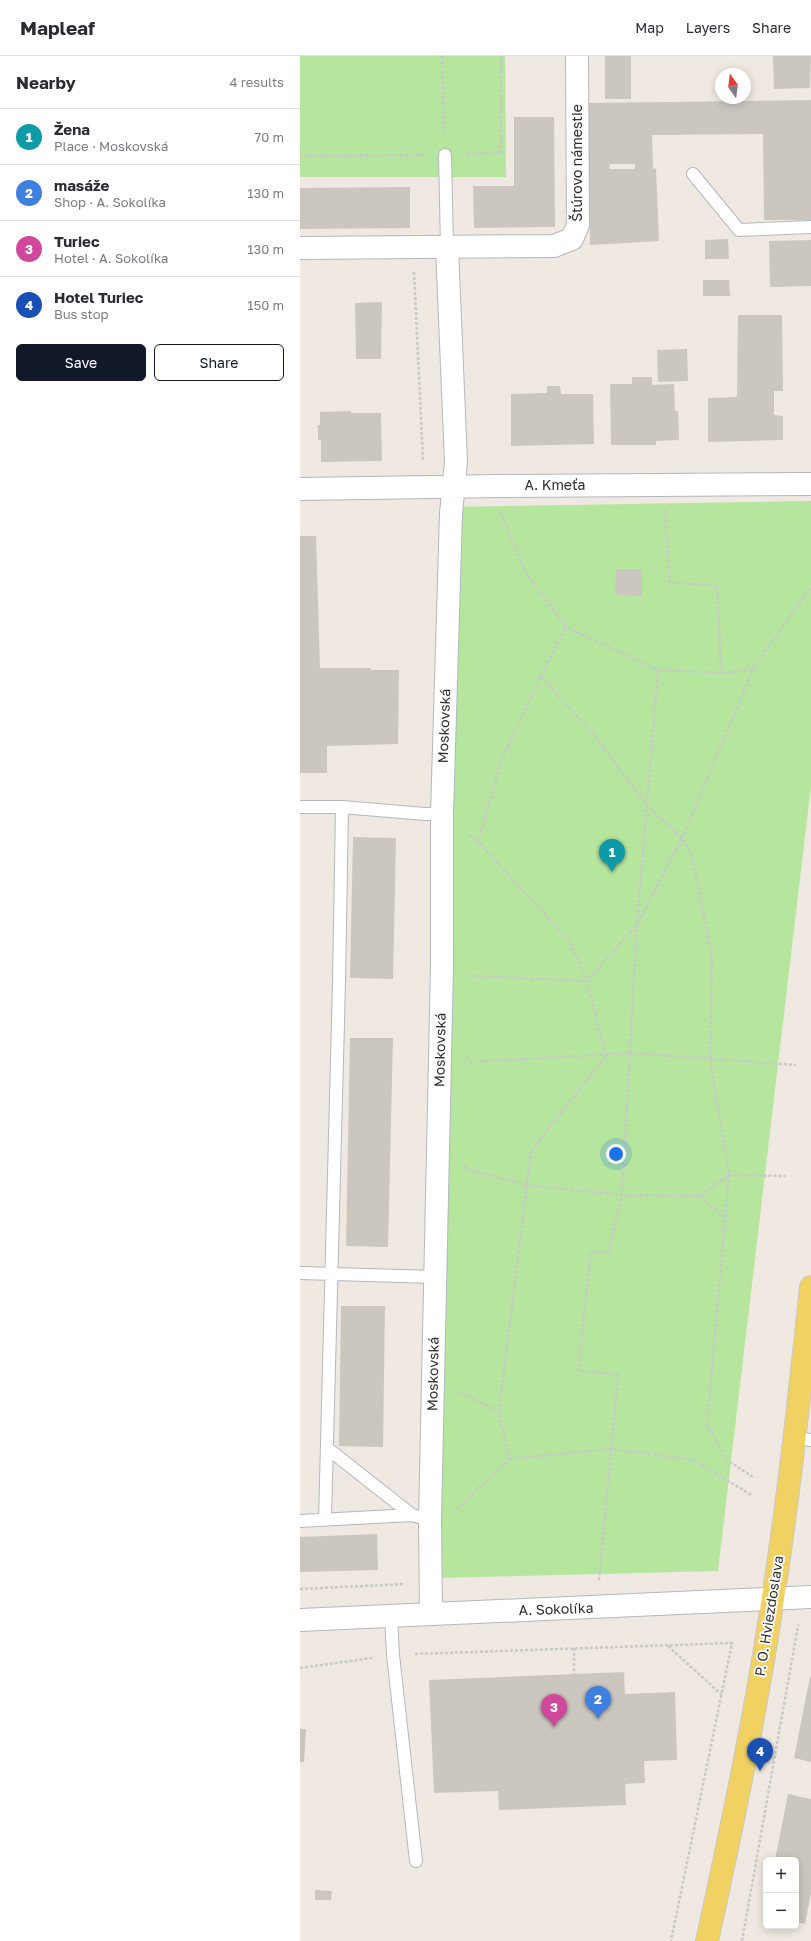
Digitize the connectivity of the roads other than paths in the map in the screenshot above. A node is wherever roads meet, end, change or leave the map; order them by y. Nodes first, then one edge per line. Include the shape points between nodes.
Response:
1 (577, 56) edge
2 (445, 155) road end
3 (693, 174) dead end
4 (811, 227) edge
5 (447, 247) junction
6 (300, 248) edge
7 (811, 484) edge
8 (453, 486) junction
9 (300, 489) edge
10 (342, 807) junction
11 (300, 808) edge
12 (442, 814) junction
13 (300, 1273) edge
14 (330, 1274) junction
15 (434, 1277) junction
16 (811, 1287) edge
17 (803, 1439) edge
18 (327, 1448) junction
19 (421, 1518) junction
20 (325, 1520) junction
21 (300, 1521) edge
22 (811, 1597) edge
23 (773, 1599) junction
24 (431, 1614) junction
25 (391, 1616) junction
26 (300, 1620) edge
27 (416, 1861) dead end
28 (707, 1941) edge

1 - 5 street, Štúrovo námestie via 578,225 572,239 554,246
2 - 5 lane
3 - 4 lane via 739,230
5 - 6 street, Štúrovo námestie
5 - 8 street via 456,462
7 - 8 street, A. Kmeťa
8 - 9 street, A. Kmeťa
8 - 12 street, Moskovská
10 - 11 lane
10 - 12 lane
10 - 14 lane via 340,983
12 - 15 street, Moskovská via 442,965
13 - 14 lane
14 - 15 lane
14 - 18 lane
15 - 19 street, Moskovská via 433,1379
16 - 17 main road, P. O. Hviezdoslava
17 - 23 main road, P. O. Hviezdoslava
18 - 19 lane
18 - 20 lane
19 - 20 lane
19 - 24 street, Moskovská
20 - 21 lane
22 - 23 street, A. Sokolíka
23 - 24 street, A. Sokolíka
23 - 28 main road, P. O. Hviezdoslava via 745,1755
24 - 25 street, A. Sokolíka
25 - 26 street, A. Sokolíka
25 - 27 lane

